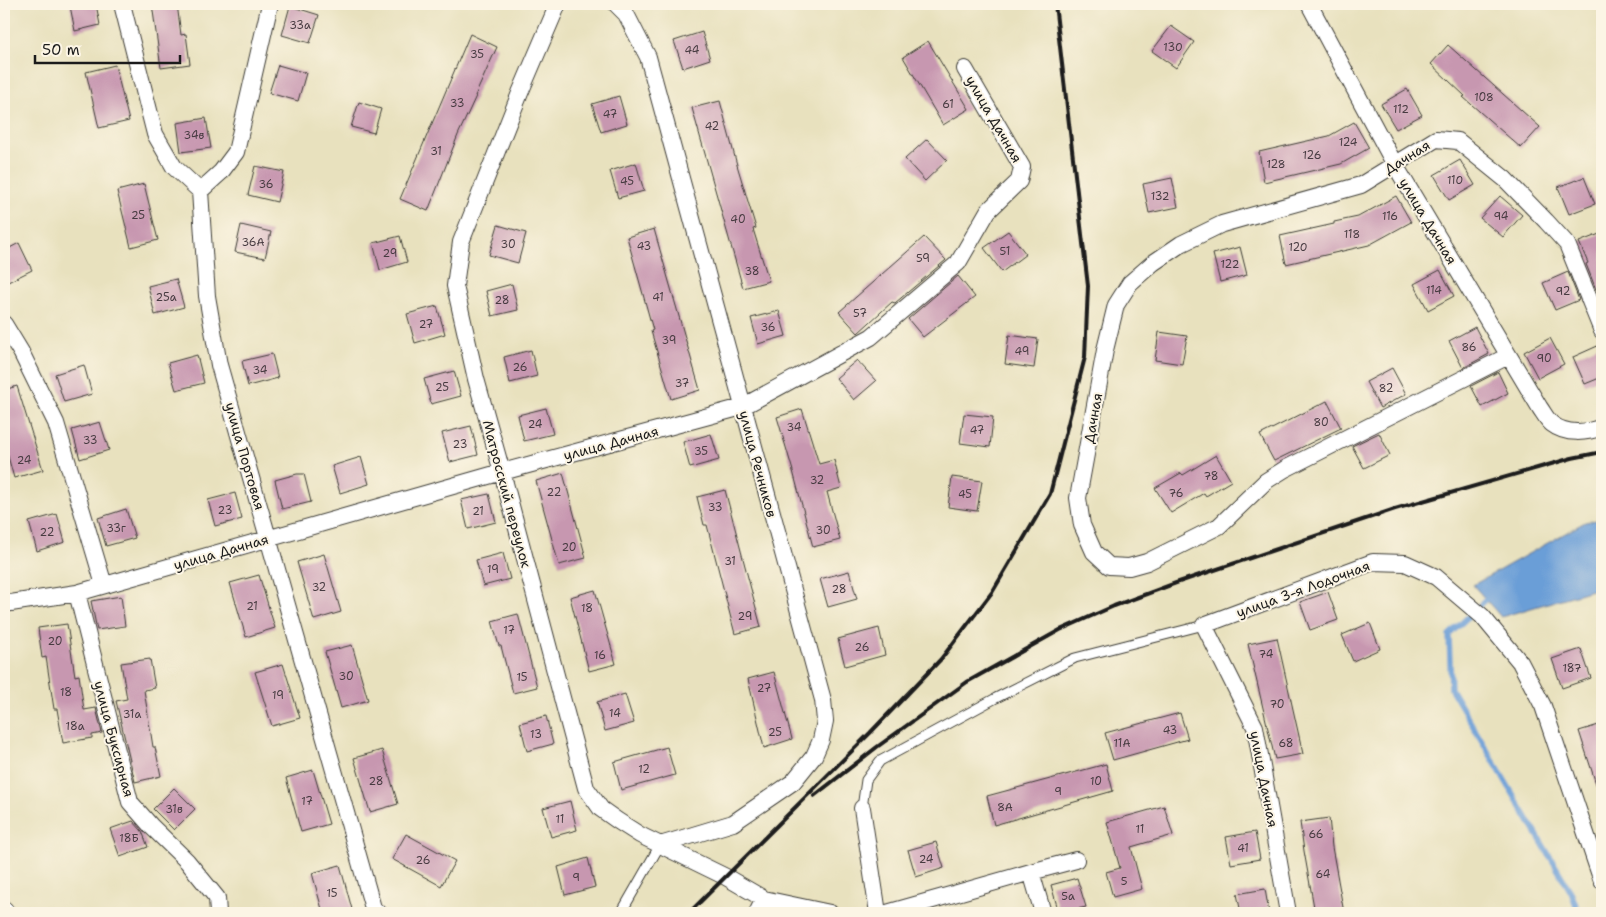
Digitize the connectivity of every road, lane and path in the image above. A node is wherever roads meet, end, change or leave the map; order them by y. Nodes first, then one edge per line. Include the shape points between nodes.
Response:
1 (122, 4) edge
2 (270, 4) edge
3 (558, 4) edge
4 (616, 4) edge
5 (1309, 4) edge
6 (965, 69) dead end
7 (1395, 165) junction
8 (200, 191) junction
9 (4, 324) edge
10 (1602, 331) edge
11 (1508, 356) junction
12 (742, 407) junction
13 (1602, 427) edge
14 (502, 472) junction
15 (269, 538) junction
16 (104, 585) junction
17 (76, 593) junction
18 (4, 604) edge
19 (1204, 625) junction
20 (862, 808) joint
21 (660, 844) junction
22 (1076, 860) dead end
23 (1032, 872) junction
24 (1602, 881) edge
25 (761, 906) edge
26 (4, 909) edge
27 (7, 913) edge
28 (218, 913) edge
29 (378, 913) edge
30 (621, 913) edge
31 (830, 913) edge
32 (878, 913) edge
33 (887, 913) edge
34 (1043, 913) edge
35 (1288, 913) edge

1 - 8 street via 155,134 174,167
2 - 8 street via 236,152 221,172
3 - 14 street, Матросский переулок via 461,242 454,286
4 - 12 street, улица Речников via 626,14 648,57
5 - 7 street, улица Дачная
6 - 12 street, улица Дачная via 1022,167 1019,181 988,211 958,263 871,337
7 - 10 street, Дачная via 1436,139 1458,141 1505,179 1567,244
7 - 11 street, улица Дачная
7 - 11 street, Дачная via 1361,185 1222,224 1181,244 1130,283 1116,305 1105,350 1078,498 1082,525 1094,552 1109,566 1128,567 1147,562 1219,526 1266,481 1285,469
8 - 15 street, улица Портовая via 207,296 219,365
9 - 16 street via 56,423
11 - 13 street via 1552,424 1573,433
12 - 14 street, улица Дачная
12 - 21 street, улица Речников via 823,700 825,721 814,756 793,782 733,822
14 - 15 street, улица Дачная
14 - 21 street, Матросский переулок via 586,788 601,809
15 - 16 street, улица Дачная
15 - 29 street, улица Портовая via 373,908
16 - 17 street, улица Дачная
17 - 18 street, улица Дачная
17 - 28 street, улица Буксирная via 130,802 188,861 217,898
19 - 20 lane via 1075,658 996,698 880,761 866,780
19 - 24 street, улица 3-я Лодочная via 1373,562 1405,562 1436,577 1482,616 1520,662 1543,706
19 - 35 street, улица Дачная via 1254,728
20 - 32 street
21 - 25 street, Матросский переулок
21 - 30 lane
22 - 23 street
23 - 33 street
23 - 34 street
25 - 31 street
26 - 27 street

